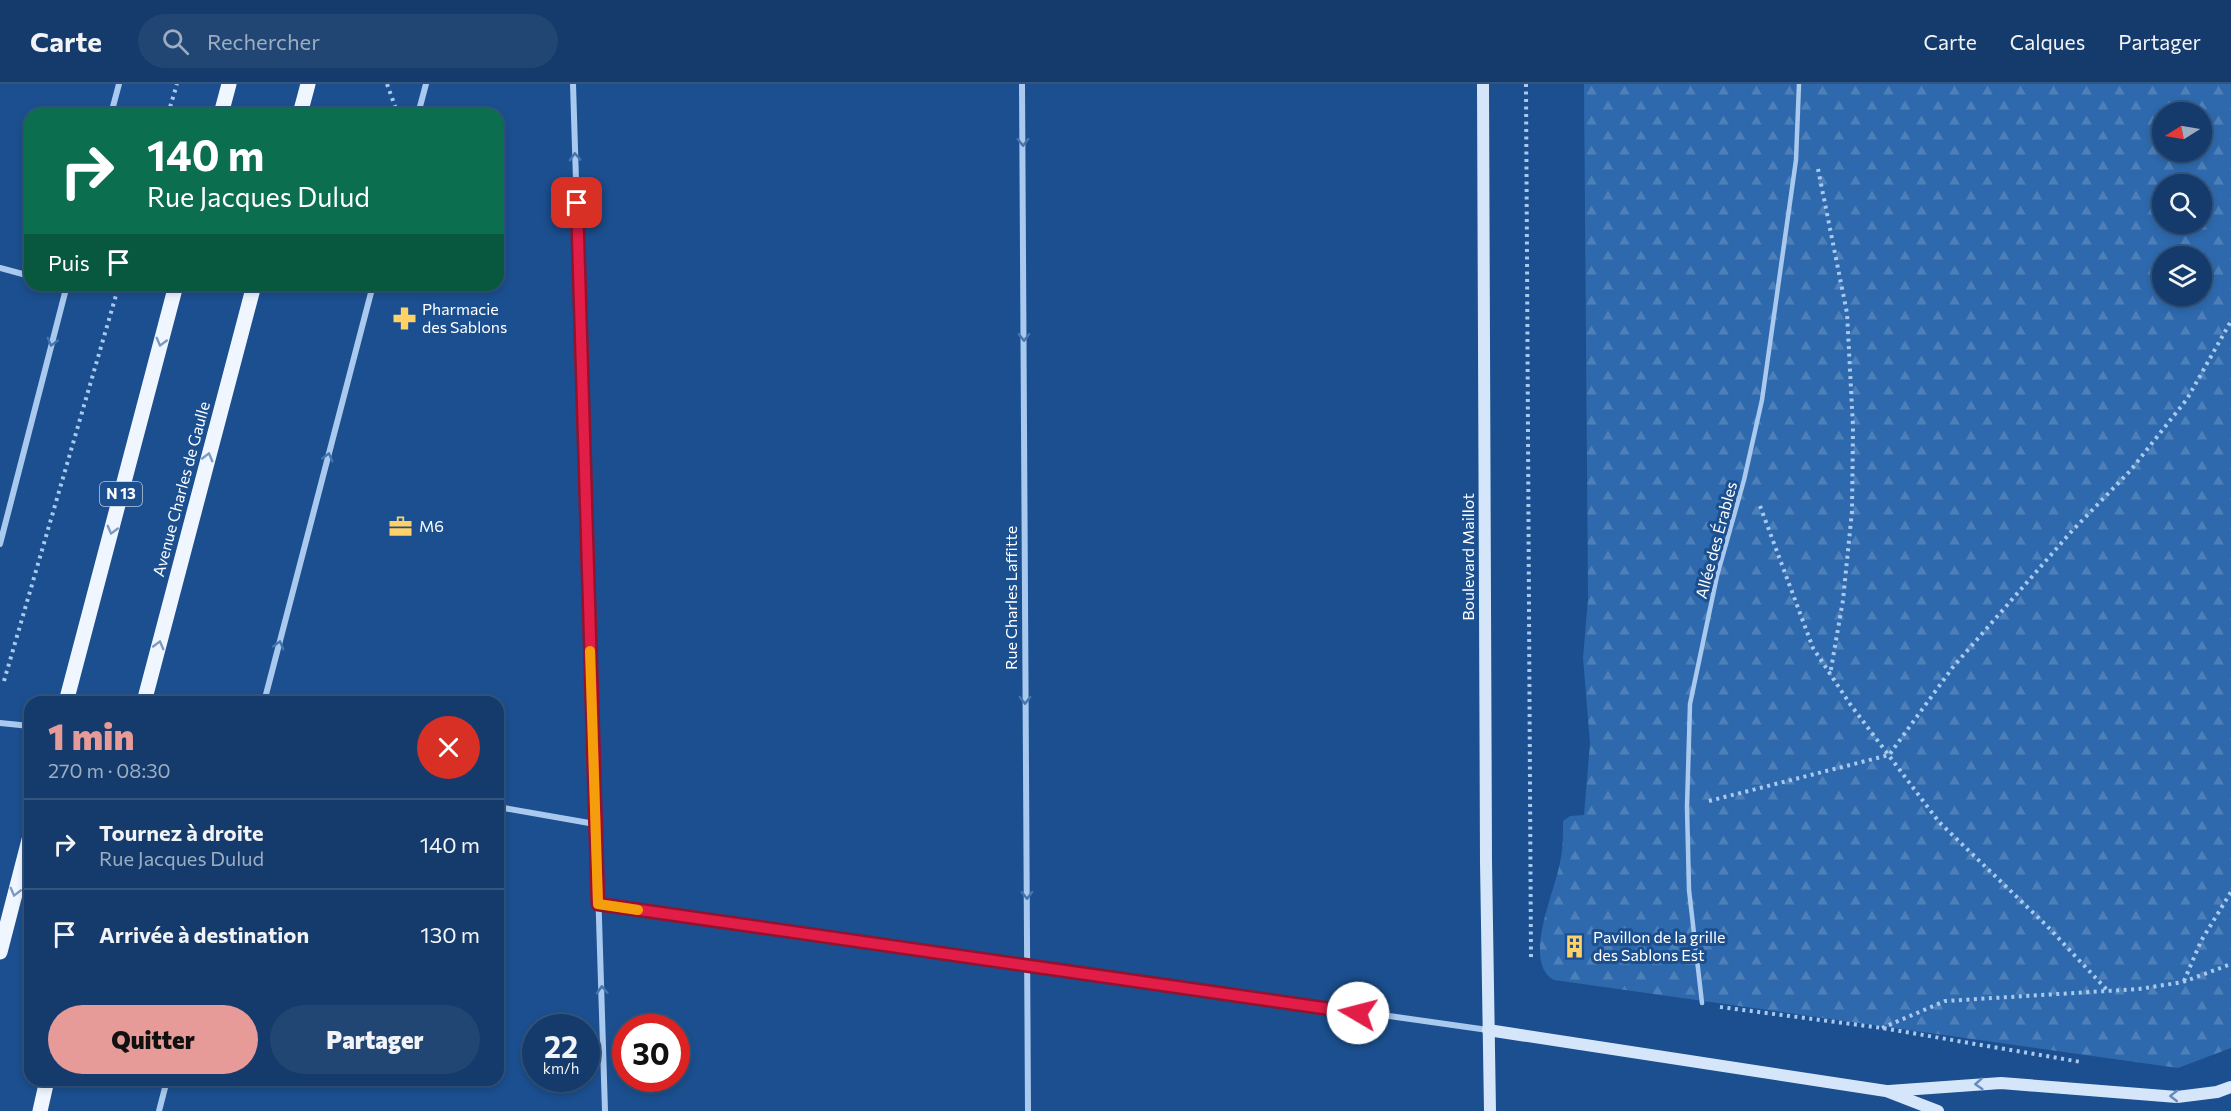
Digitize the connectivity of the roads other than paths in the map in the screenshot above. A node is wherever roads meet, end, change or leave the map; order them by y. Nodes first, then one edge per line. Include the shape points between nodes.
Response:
1 (118, 84) edge
2 (229, 84) edge
3 (308, 84) edge
4 (426, 84) edge
5 (573, 84) edge
6 (1022, 84) edge
7 (1483, 84) edge
8 (1799, 84) edge
9 (112, 108) edge
10 (223, 108) edge
11 (302, 108) edge
12 (420, 108) edge
13 (0, 268) edge
14 (24, 274) edge
15 (64, 291) edge
16 (174, 291) edge
17 (252, 291) edge
18 (371, 291) edge
19 (0, 544) edge
20 (68, 696) edge
21 (146, 696) edge
22 (266, 696) edge
23 (0, 723) edge
24 (24, 725) edge
25 (504, 808) edge
26 (595, 824) junction
27 (24, 859) edge
28 (598, 904) junction
29 (0, 952) edge
30 (1027, 966) junction
31 (1702, 1004) road end
32 (1488, 1030) junction
33 (46, 1086) edge
34 (165, 1086) edge
35 (2231, 1087) edge
36 (1887, 1091) junction
37 (1924, 1108) edge
38 (40, 1111) edge
39 (159, 1111) edge
40 (605, 1111) edge
41 (1028, 1111) edge
42 (1490, 1111) edge
43 (1938, 1111) edge

1 - 9 street
2 - 10 main road
3 - 11 main road
4 - 12 street
26 -> 5 street
6 -> 30 street, Rue Charles Laffitte
7 - 32 main road, Boulevard Maillot
8 - 31 lane, Allée des Érables via 1796,160 1762,400 1717,576 1690,704 1689,890
13 - 14 street
15 -> 19 street
16 -> 20 main road, N 13
21 -> 17 main road, Avenue Charles de Gaulle
22 -> 18 street
23 - 24 street
25 - 26 street
26 - 28 street
27 -> 29 main road
28 - 30 street
40 -> 28 street
30 - 32 street
30 - 41 street, Rue Charles Laffitte
32 - 36 main road
32 - 42 main road, Boulevard Maillot
33 - 38 main road
34 - 39 street
35 -> 36 main road via 2176,1097 2001,1083
36 - 37 main road
37 - 43 main road

